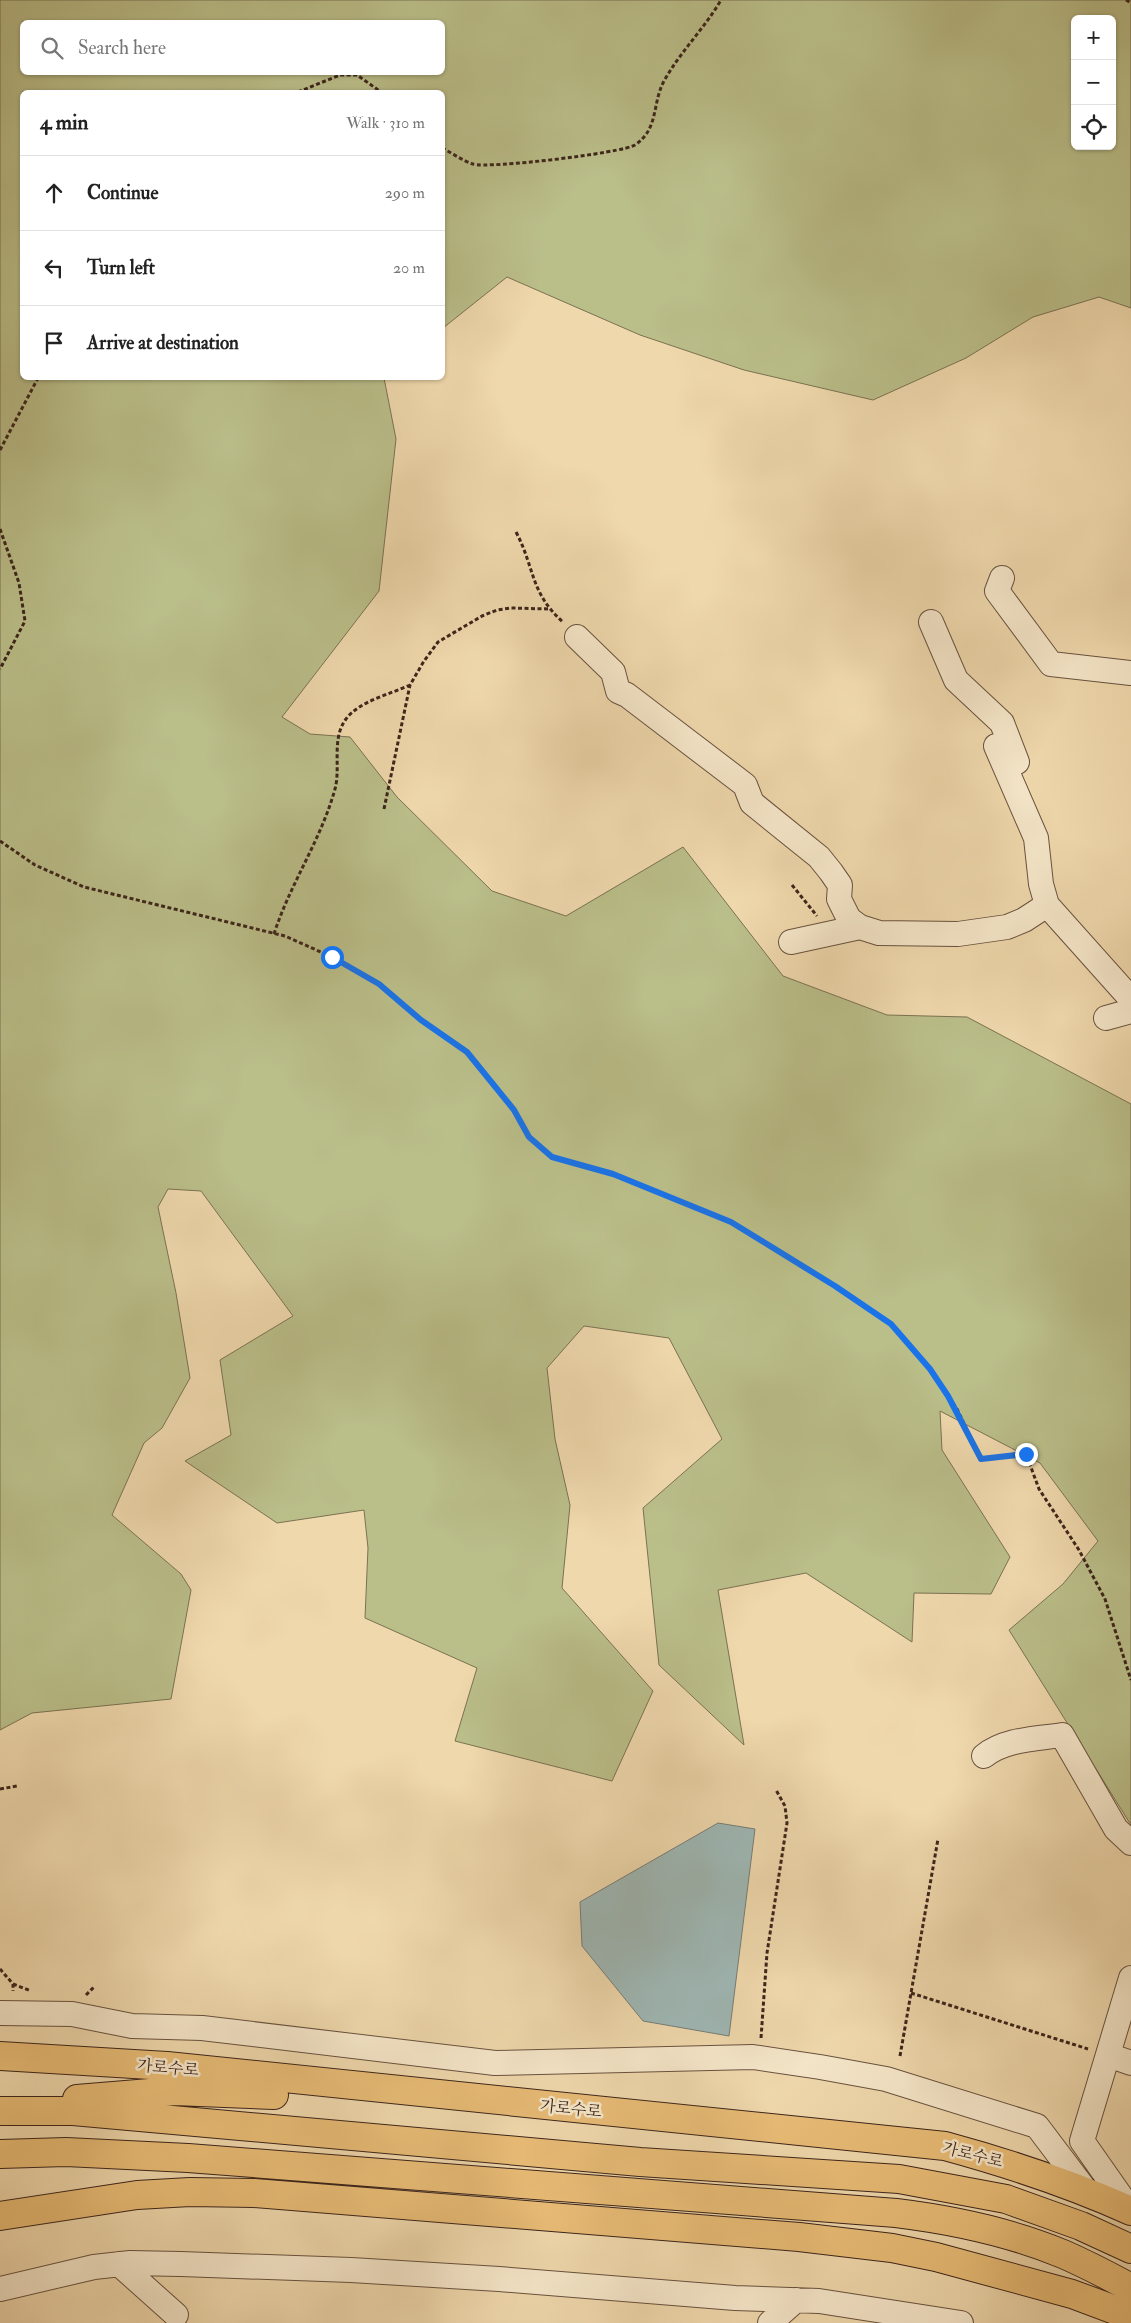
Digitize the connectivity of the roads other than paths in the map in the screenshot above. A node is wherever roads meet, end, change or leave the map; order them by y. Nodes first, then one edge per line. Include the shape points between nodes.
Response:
1 (1002, 578) dead end
2 (931, 622) dead end
3 (577, 637) road end
4 (1131, 674) edge
5 (996, 746) dead end
6 (1039, 856) junction
7 (1047, 905) junction
8 (860, 927) junction
9 (791, 942) dead end
10 (1130, 996) edge
11 (1106, 1018) dead end
12 (984, 1756) dead end
13 (1131, 1843) edge
14 (1131, 1978) edge
15 (0, 2013) edge
16 (1108, 2055) junction
17 (0, 2056) edge
18 (1131, 2063) edge
19 (447, 2095) junction
20 (0, 2109) edge
21 (0, 2154) edge
22 (1086, 2190) junction
23 (1131, 2211) edge
24 (0, 2216) edge
25 (1131, 2249) edge
26 (119, 2264) junction
27 (1131, 2288) edge
28 (0, 2289) edge
29 (796, 2300) junction
30 (176, 2315) dead end
31 (1131, 2316) edge
32 (915, 2319) edge
33 (770, 2323) edge
34 (961, 2323) edge

1 - 4 street via 997,591 1051,664
2 - 6 street via 956,680 1002,724 1043,829
3 - 8 street via 613,672 618,691 745,785 752,803 819,857 840,885 839,899 849,919
5 - 6 street via 1036,838
6 - 7 street via 1041,884
7 - 8 street via 1007,927 958,934 879,933
7 - 10 street
8 - 9 street
10 - 11 street
12 - 13 street via 995,1747 1009,1743 1062,1735 1116,1829
14 - 16 street
15 - 22 street via 72,2014 132,2026 202,2028 495,2063 761,2059 886,2079 1037,2126
16 - 18 street
16 - 23 street via 1082,2141
17 - 19 main road, 가로수로 via 167,2066
19 - 20 main road via 375,2102 174,2091 44,2101
19 - 22 main road, 가로수로 via 945,2146 1020,2166
20 - 25 main road via 73,2111 640,2162 899,2179 1006,2199 1081,2226
21 - 27 main road via 66,2152 188,2158 896,2213 943,2219 1009,2235 1062,2254
22 - 23 main road, 가로수로
24 - 31 main road via 137,2195 244,2193 798,2237 892,2248 936,2257 1072,2294
26 - 28 street
26 - 29 street via 351,2270
26 - 30 street
29 - 32 street via 819,2301
29 - 33 street
32 - 34 street

